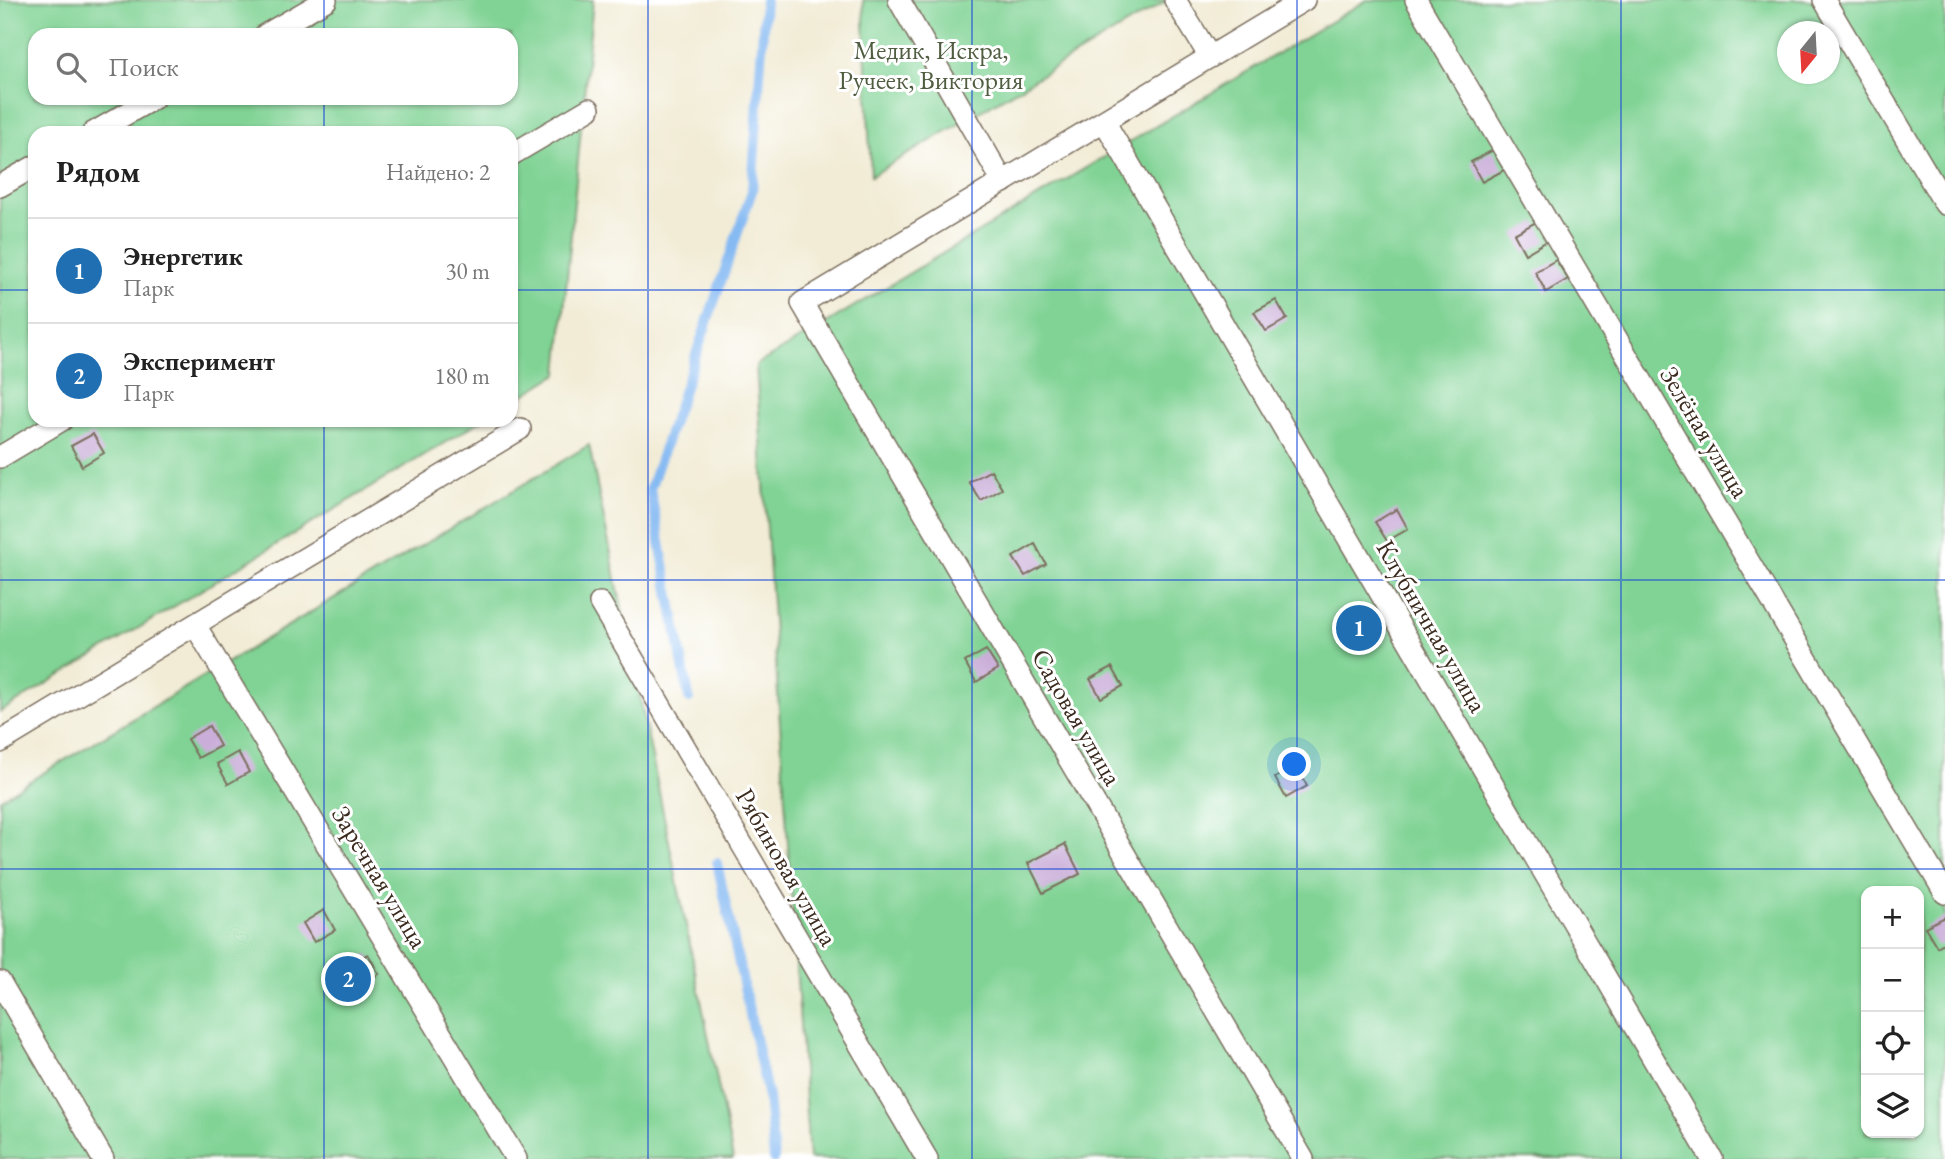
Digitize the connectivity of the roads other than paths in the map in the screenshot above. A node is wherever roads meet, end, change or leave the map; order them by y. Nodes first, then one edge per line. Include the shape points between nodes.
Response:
1 (326, 0) edge
2 (899, 0) edge
3 (1175, 0) edge
4 (1304, 0) edge
5 (1416, 0) edge
6 (1825, 0) edge
7 (277, 28) edge
8 (1210, 57) junction
9 (142, 105) edge
10 (589, 109) dead end
11 (1104, 121) junction
12 (105, 126) edge
13 (518, 151) edge
14 (28, 170) edge
15 (1003, 182) junction
16 (0, 186) edge
17 (1945, 204) edge
18 (50, 427) edge
19 (520, 429) dead end
20 (0, 457) edge
21 (600, 603) dead end
22 (195, 625) junction
23 (0, 742) edge
24 (1945, 893) edge
25 (0, 982) edge
26 (103, 1159) edge
27 (516, 1159) edge
28 (927, 1159) edge
29 (1303, 1159) edge
30 (1712, 1159) edge

1 - 7 lane
2 - 15 lane
3 - 8 lane
4 - 8 lane
5 - 24 lane, Зелёная улица
6 - 17 lane
8 - 11 lane
9 - 12 lane
10 - 13 lane
11 - 15 lane
11 - 30 lane, Клубничная улица
14 - 16 lane
15 - 29 lane, Садовая улица via 802,303
18 - 20 lane
19 - 22 lane
21 - 28 lane, Рябиновая улица
22 - 23 lane
22 - 27 lane, Заречная улица
25 - 26 lane

